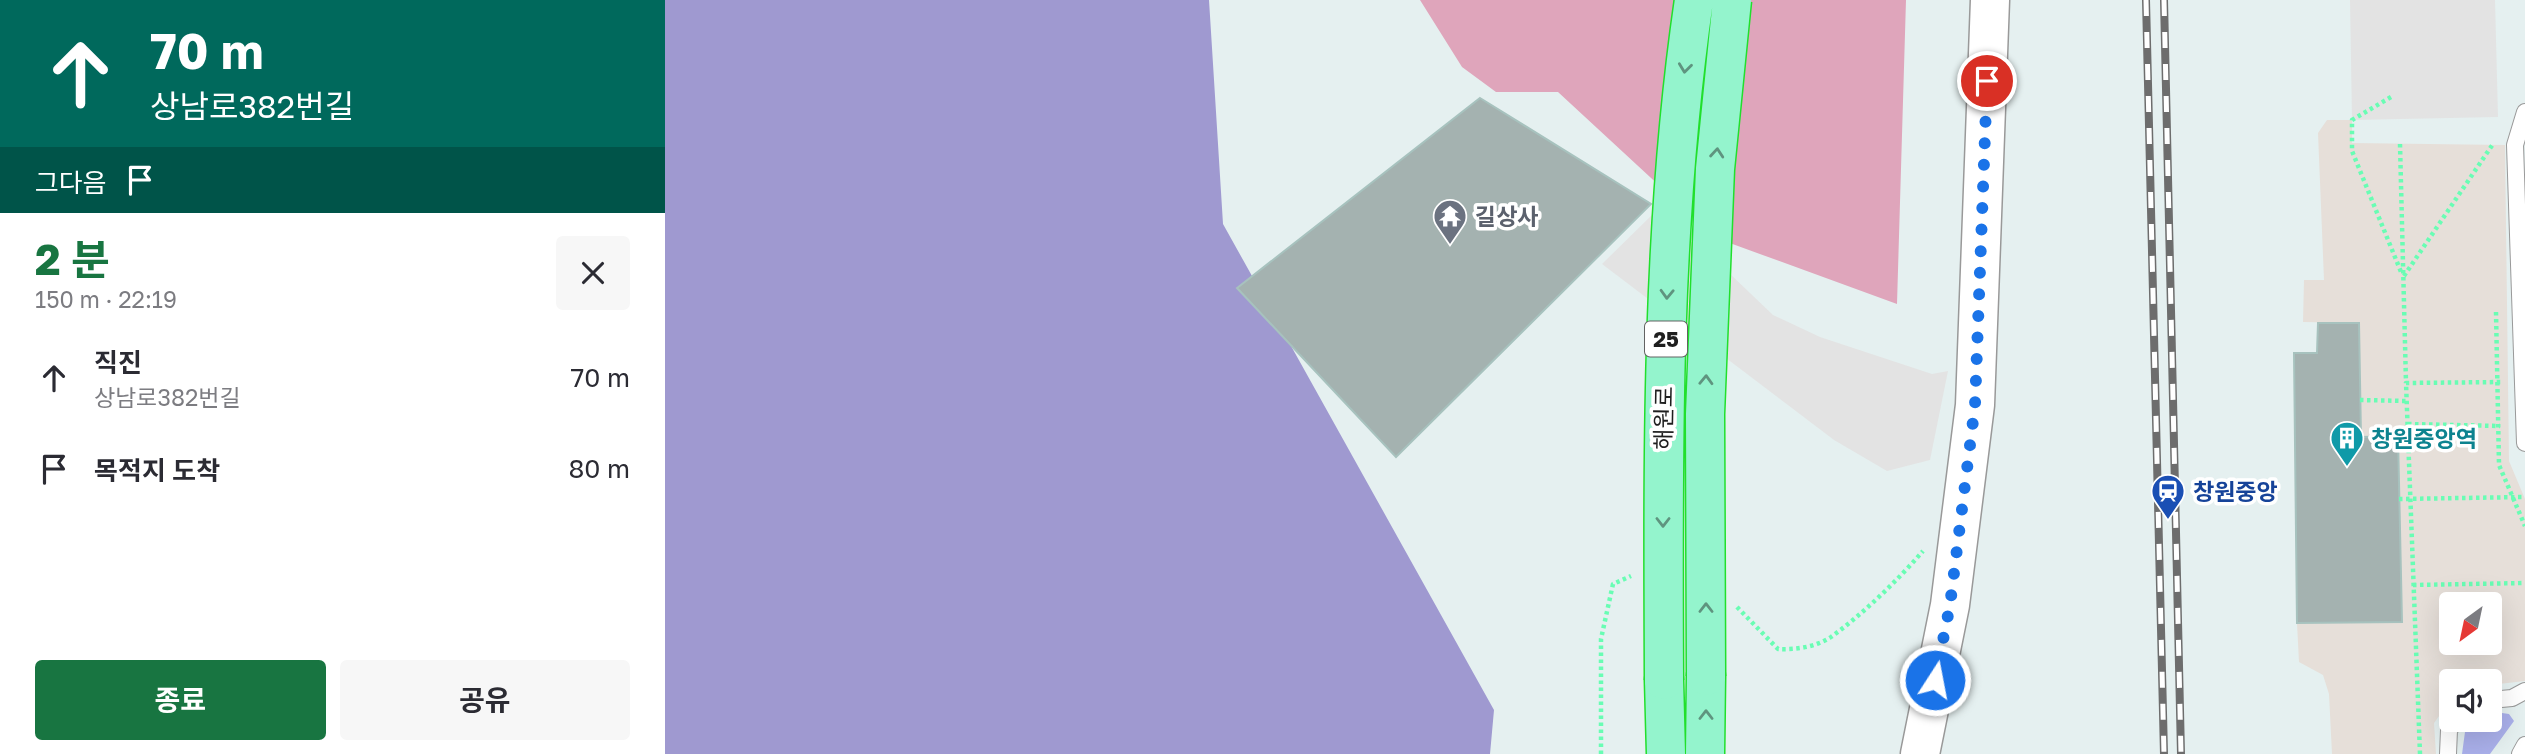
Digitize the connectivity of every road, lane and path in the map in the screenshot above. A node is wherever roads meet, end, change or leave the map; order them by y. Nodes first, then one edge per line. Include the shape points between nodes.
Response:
1 (1694, 0) edge
2 (1732, 0) edge
3 (1990, 0) edge
4 (2391, 97) dead end
5 (2525, 112) edge
6 (2400, 144) dead end
7 (2494, 144) dead end
8 (2403, 276) junction
9 (2508, 382) dead end
10 (2406, 383) junction
11 (2360, 400) dead end
12 (2407, 401) junction
13 (2408, 424) junction
14 (2508, 427) dead end
15 (2525, 443) edge
16 (2524, 497) edge
17 (2399, 499) dead end
18 (2410, 499) junction
19 (1927, 542) dead end
20 (1635, 574) dead end
21 (2525, 583) edge
22 (2413, 585) junction
23 (1731, 602) dead end
24 (2525, 691) edge
25 (2502, 699) edge
26 (2449, 732) edge
27 (2525, 745) edge
28 (1601, 754) edge
29 (1666, 754) edge
30 (1705, 754) edge
31 (1920, 754) edge
32 (2420, 754) edge
33 (2448, 754) edge
34 (2520, 754) edge

1 -> 29 highway, 해원로 / 25, bridge via 1677,135 1668,263 1663,430
30 -> 2 highway, 해원로 / 25, bridge via 1705,414 1715,169
3 - 31 street via 1971,406 1950,605
4 - 8 path via 2352,120 2352,151
5 - 15 lane via 2515,145
6 - 8 path
7 - 8 path
8 - 10 path
9 - 10 path
10 - 12 path
11 - 12 path
12 - 13 path
13 - 14 path
13 - 18 path
16 - 18 path
17 - 18 path
18 - 22 path
19 - 23 path via 1895,580 1829,638 1795,650 1778,649
20 - 28 path via 1613,584 1601,639
21 - 22 path
22 - 32 path
24 - 25 lane
26 - 33 lane
27 - 34 lane

